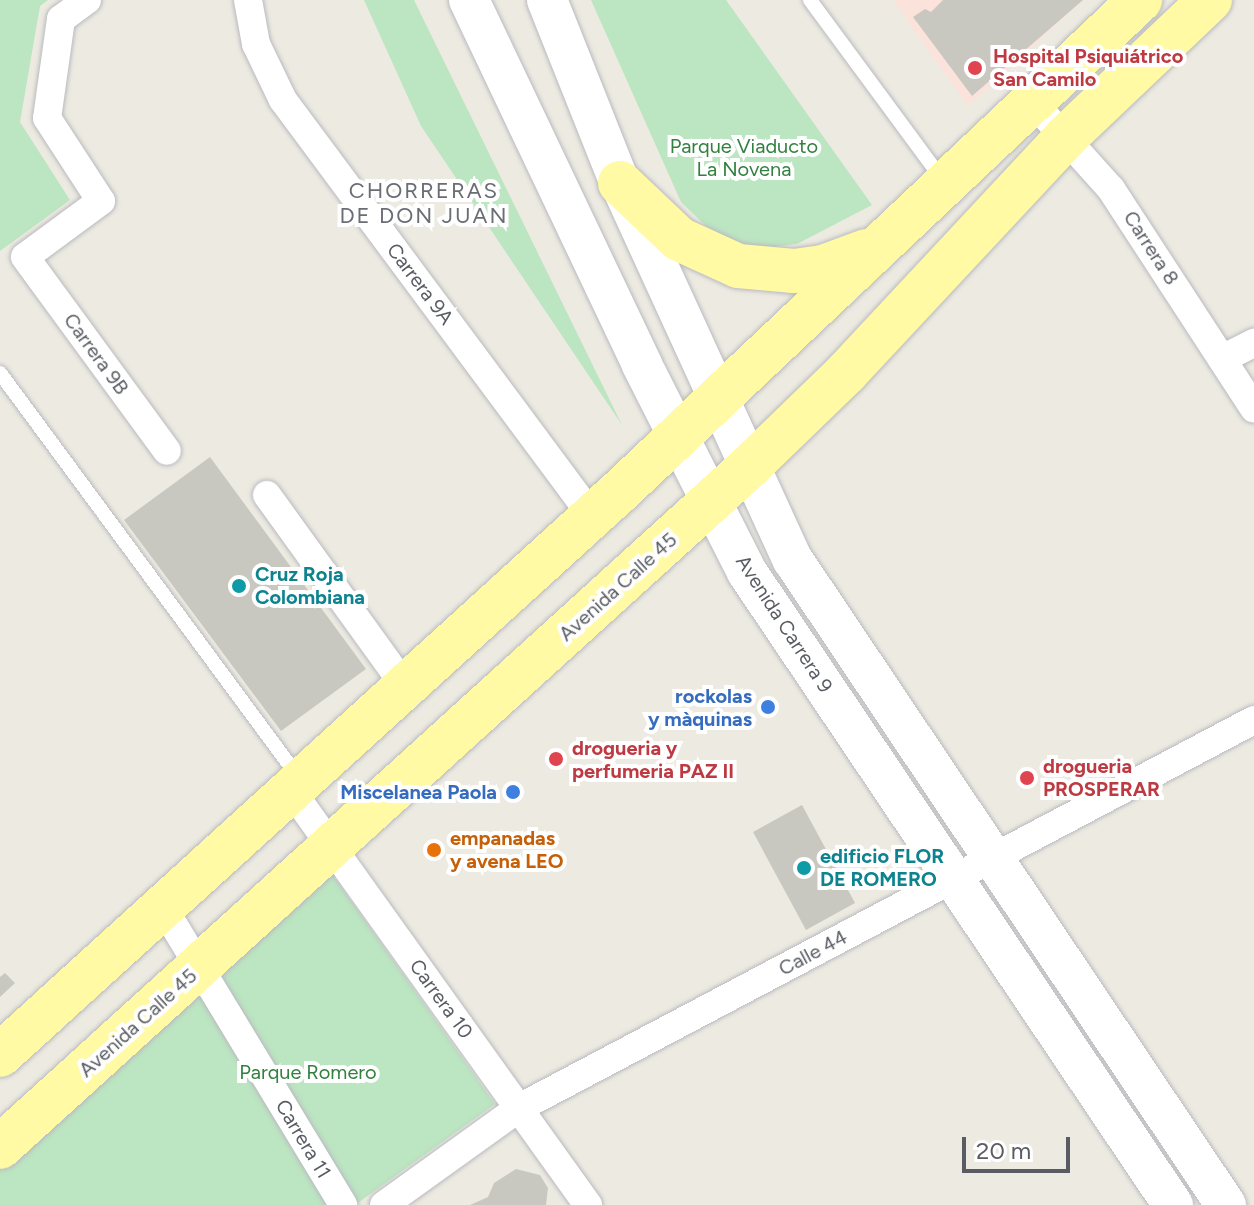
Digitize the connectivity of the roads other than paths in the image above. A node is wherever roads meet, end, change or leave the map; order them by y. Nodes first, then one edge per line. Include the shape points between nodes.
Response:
1 (87, 0) edge
2 (248, 0) edge
3 (469, 0) edge
4 (547, 0) edge
5 (810, 0) edge
6 (1140, 0) edge
7 (1210, 0) edge
8 (1032, 101) junction
9 (1066, 137) junction
10 (945, 182) junction
11 (620, 183) junction
12 (875, 247) junction
13 (1254, 343) edge
14 (1222, 359) junction
15 (0, 373) edge
16 (719, 398) junction
17 (1254, 408) edge
18 (678, 437) junction
19 (167, 451) dead end
20 (750, 466) junction
21 (267, 495) dead end
22 (711, 501) junction
23 (592, 516) junction
24 (406, 688) junction
25 (1254, 720) edge
26 (298, 789) junction
27 (332, 847) junction
28 (994, 858) junction
29 (954, 879) junction
30 (164, 909) junction
31 (200, 968) junction
32 (0, 1055) edge
33 (519, 1108) junction
34 (0, 1147) edge
35 (343, 1205) edge
36 (384, 1205) edge
37 (588, 1205) edge
38 (1173, 1205) edge
39 (1226, 1205) edge

1 - 19 street, Carrera 9B via 61,19 47,118 101,201 25,257
2 - 23 street, Carrera 9A via 256,44 283,100
3 - 18 main road, Avenida Carrera 9
4 - 11 main road
5 - 10 lane
6 - 8 main road
7 - 9 main road, Avenida Calle 45
8 - 9 street, Carrera 8
8 - 10 main road
9 - 14 street, Carrera 8 via 1120,201
9 - 20 main road, Avenida Calle 45 via 857,361
10 - 12 main road
11 - 12 main road via 679,239 738,266 766,271 823,267
11 - 16 main road
12 - 16 main road
13 - 14 street
14 - 17 street, Carrera 8
15 - 26 lane
16 - 18 main road
16 - 20 main road
18 - 22 main road, Avenida Carrera 9
18 - 23 main road
20 - 22 main road, Avenida Calle 45
20 - 28 main road via 793,560
21 - 24 street
22 - 27 main road, Avenida Calle 45
22 - 29 main road, Avenida Carrera 9 via 747,572
23 - 24 main road
24 - 26 main road
25 - 28 street, Calle 44
26 - 27 street, Carrera 10
26 - 30 main road
27 - 31 main road, Avenida Calle 45
27 - 33 street, Carrera 10
28 - 29 street, Calle 44
28 - 39 main road
29 - 33 street, Calle 44
29 - 38 main road, Avenida Carrera 9
30 - 31 street, Carrera 11
30 - 32 main road
31 - 34 main road, Avenida Calle 45
31 - 35 street, Carrera 11
33 - 36 street, Calle 44
33 - 37 street, Carrera 10

